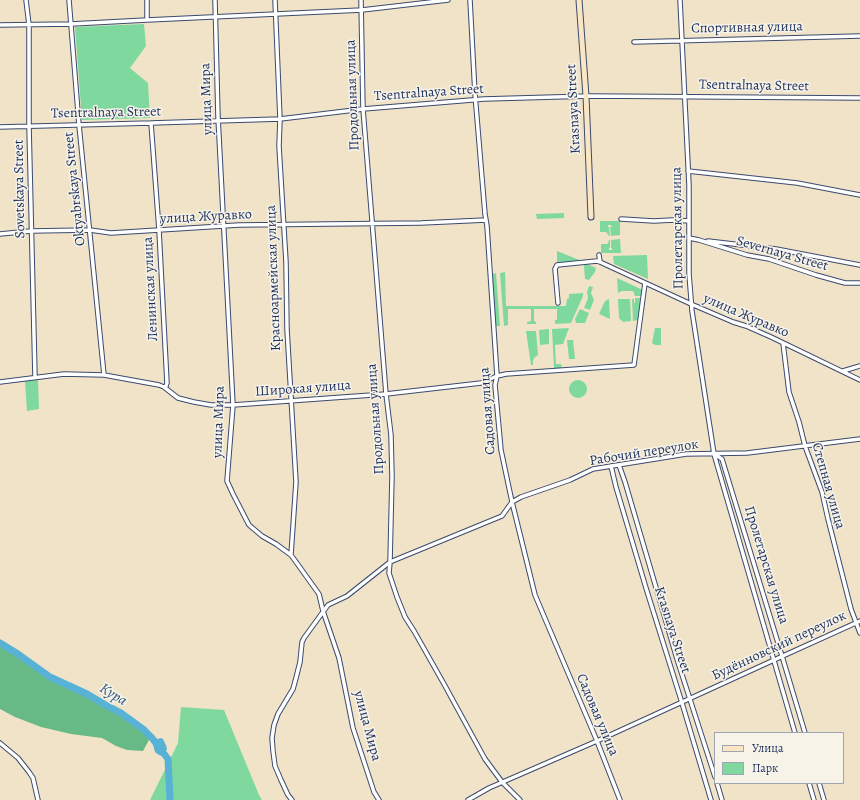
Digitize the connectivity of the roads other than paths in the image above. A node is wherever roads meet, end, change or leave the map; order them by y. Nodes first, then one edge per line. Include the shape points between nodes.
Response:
1 (26, 0) edge
2 (69, 0) edge
3 (147, 0) edge
4 (215, 0) edge
5 (275, 0) edge
6 (361, 0) edge
7 (448, 0) edge
8 (470, 0) edge
9 (579, 0) edge
10 (680, 0) edge
11 (362, 10) junction
12 (276, 14) junction
13 (216, 17) junction
14 (147, 20) junction
15 (71, 24) junction
16 (0, 25) edge
17 (29, 25) junction
18 (860, 36) edge
19 (682, 41) junction
20 (634, 42) dead end
21 (586, 96) junction
22 (685, 96) junction
23 (860, 98) edge
24 (476, 99) junction
25 (363, 109) junction
26 (280, 119) junction
27 (218, 121) junction
28 (151, 123) junction
29 (79, 125) junction
30 (29, 126) junction
31 (0, 127) edge
32 (688, 171) junction
33 (860, 195) edge
34 (591, 217) dead end
35 (621, 219) dead end
36 (486, 220) junction
37 (689, 222) junction
38 (372, 224) junction
39 (284, 225) junction
40 (224, 227) junction
41 (90, 230) junction
42 (159, 230) junction
43 (32, 231) junction
44 (0, 234) edge
45 (689, 238) junction
46 (698, 240) junction
47 (599, 255) dead end
48 (599, 261) junction
49 (860, 265) edge
50 (860, 282) edge
51 (645, 283) junction
52 (558, 303) dead end
53 (691, 304) junction
54 (783, 343) junction
55 (860, 366) edge
56 (843, 371) junction
57 (104, 375) junction
58 (497, 376) junction
59 (35, 377) junction
60 (860, 380) edge
61 (0, 382) edge
62 (167, 383) junction
63 (164, 387) junction
64 (170, 392) junction
65 (386, 394) junction
66 (290, 402) junction
67 (233, 405) junction
68 (860, 439) edge
69 (805, 446) junction
70 (714, 454) junction
71 (619, 465) junction
72 (611, 466) junction
73 (512, 502) junction
74 (291, 555) junction
75 (390, 562) junction
76 (323, 611) junction
77 (858, 622) edge
78 (860, 633) edge
79 (782, 656) junction
80 (774, 660) junction
81 (690, 699) junction
82 (682, 702) junction
83 (795, 732) edge
84 (805, 732) edge
85 (597, 741) junction
86 (0, 743) edge
87 (714, 774) edge
88 (502, 782) junction
89 (717, 784) edge
90 (809, 784) edge
91 (819, 784) edge
92 (38, 800) edge
93 (292, 800) edge
94 (380, 800) edge
95 (468, 800) edge
96 (520, 800) edge
97 (620, 800) edge
98 (711, 800) edge
99 (722, 800) edge
100 (814, 800) edge
101 (824, 800) edge

1 - 17 street, Sovetskaya Street
2 - 15 street, Oktyabrskaya Street
3 - 14 street
4 - 13 street, улица Мира
5 - 12 street, Красноармейская улица
6 - 11 street, Продольная улица
7 - 11 street
8 - 24 street, Садовая улица
9 - 21 street, Krasnaya Street
10 - 19 street, Пролетарская улица
11 - 12 street
11 - 25 street, Продольная улица
12 - 13 street
12 - 26 street, Красноармейская улица
13 - 14 street
13 - 27 street, улица Мира
14 - 15 street
15 - 17 street
15 - 29 street, Oktyabrskaya Street
16 - 17 street
17 - 30 street, Sovetskaya Street
18 - 19 street, Спортивная улица
19 - 20 street, Спортивная улица
19 - 22 street, Пролетарская улица
21 - 22 street, Tsentralnaya Street
21 - 24 street, Tsentralnaya Street
21 - 34 street, Krasnaya Street
22 - 23 street, Tsentralnaya Street
22 - 32 street, Пролетарская улица
24 - 25 street, Tsentralnaya Street
24 - 36 street, Садовая улица
25 - 26 street, Tsentralnaya Street
25 - 38 street, Продольная улица
26 - 27 street, Tsentralnaya Street
26 - 39 street, Красноармейская улица via 279,146
27 - 28 street, Tsentralnaya Street
27 - 40 street, улица Мира
28 - 29 street, Tsentralnaya Street
28 - 42 street, Ленинская улица
29 - 30 street, Tsentralnaya Street
29 - 41 street, Oktyabrskaya Street
30 - 31 street, Tsentralnaya Street
30 - 43 street, Sovetskaya Street
32 - 33 street via 797,183
32 - 37 street, Пролетарская улица
35 - 37 street
36 - 38 street, улица Журавко
36 - 58 street, Садовая улица
37 - 45 street, Пролетарская улица
38 - 39 street, улица Журавко
38 - 65 street, Продольная улица
39 - 40 street, улица Журавко
39 - 66 street, Красноармейская улица
40 - 42 street, улица Журавко
40 - 67 street, улица Мира
41 - 42 street, улица Журавко via 111,233
41 - 43 street, улица Журавко
41 - 57 street, Oktyabrskaya Street
42 - 62 street, Ленинская улица
43 - 44 street, улица Журавко
43 - 59 street, Sovetskaya Street
45 - 46 street, Severnaya Street
45 - 53 street, Пролетарская улица
46 - 49 street, Severnaya Street via 776,249
46 - 50 street, Severnaya Street via 845,283
47 - 48 street
48 - 51 street, улица Журавко
48 - 52 street via 557,265 555,269
51 - 53 street, улица Журавко
51 - 58 street, Широкая улица via 634,365
53 - 54 street, улица Журавко
53 - 70 street, Пролетарская улица
54 - 56 street, улица Журавко
54 - 69 street, Степная улица via 789,392
55 - 56 street
56 - 60 street, улица Журавко
57 - 59 street, Широкая улица via 64,374
57 - 63 street, Широкая улица
58 - 65 street, Широкая улица via 481,383
58 - 73 street, Садовая улица via 495,385 500,450
59 - 61 street, Широкая улица
62 - 63 street
62 - 64 street, Ленинская улица
63 - 64 street, Широкая улица
64 - 67 street, Широкая улица via 178,398 194,402
65 - 66 street, Широкая улица
65 - 75 street, Продольная улица via 392,476
66 - 67 street, Широкая улица
66 - 74 street, Красноармейская улица via 296,482
67 - 74 street, улица Мира via 227,481 249,525
68 - 69 street, Рабочий переулок
69 - 70 street, Рабочий переулок via 747,454
69 - 77 street, Степная улица via 822,492 851,609
70 - 71 street, Рабочий переулок via 686,454
70 - 79 street, Пролетарская улица via 722,459
70 - 80 street, Пролетарская улица
71 - 72 street, Рабочий переулок
71 - 81 street, Krasnaya Street
72 - 73 street, Рабочий переулок via 593,469
72 - 82 street, Krasnaya Street
73 - 75 street, Рабочий переулок via 502,516
73 - 85 street, Садовая улица via 535,595
74 - 76 street, улица Мира via 319,594
75 - 76 street, Рабочий переулок via 347,596 328,605
75 - 88 street, Продольная улица via 389,573 405,616 485,759
76 - 93 street, Рабочий переулок via 302,642 293,689 274,725 272,738 276,766
76 - 94 street, улица Мира via 339,658 354,728 374,792
77 - 78 street, Степная улица
77 - 79 street, Будённовский переулок
79 - 80 street, Будённовский переулок
79 - 84 street, Пролетарская улица
80 - 81 street, Будённовский переулок
80 - 83 street, Пролетарская улица
81 - 82 street, Будённовский переулок
81 - 87 street, Krasnaya Street
82 - 85 street, Будённовский переулок
82 - 98 street, Krasnaya Street
85 - 88 street, Будённовский переулок
85 - 97 street, Садовая улица
86 - 92 street via 18,758 33,778
88 - 95 street, Будённовский переулок
88 - 96 street, Продольная улица
89 - 99 street
90 - 100 street
91 - 101 street

